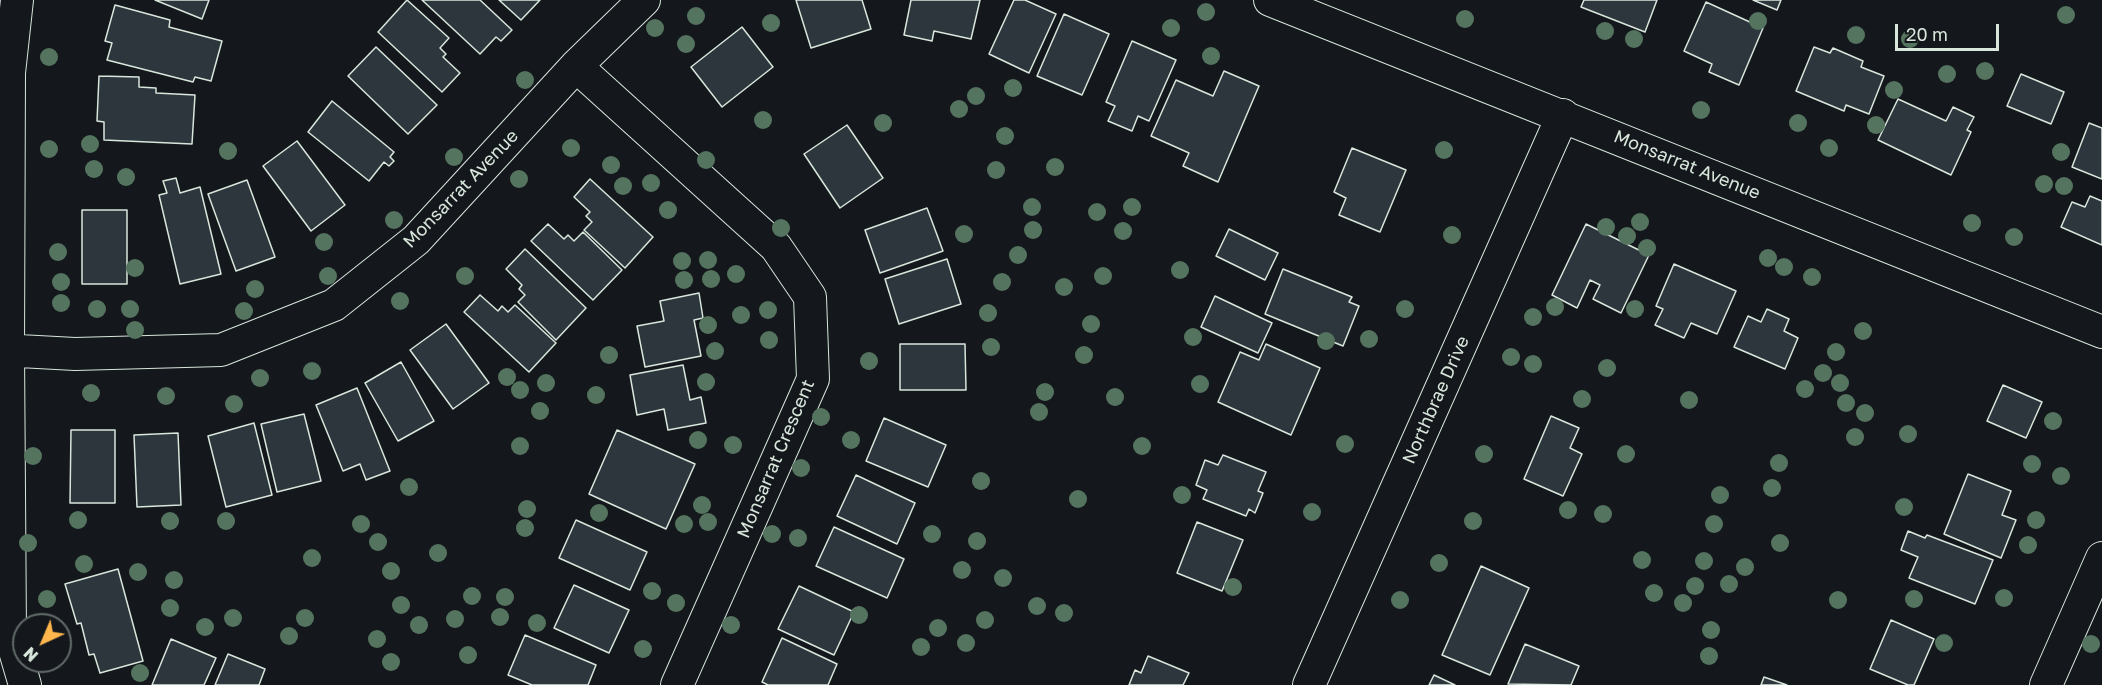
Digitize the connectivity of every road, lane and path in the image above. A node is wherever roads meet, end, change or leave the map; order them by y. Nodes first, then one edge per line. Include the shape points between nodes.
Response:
1 (17, 0) edge
2 (644, 0) edge
3 (1270, 0) edge
4 (576, 66) junction
5 (1563, 116) junction
6 (2102, 332) edge
7 (4, 350) edge
8 (2102, 558) edge
9 (25, 685) edge
10 (678, 685) edge
11 (1309, 685) edge
12 (2046, 685) edge

1 - 7 street via 9,73
2 - 4 street, Monsarrat Avenue
3 - 5 street, Monsarrat Avenue
4 - 7 street, Monsarrat Avenue via 416,240 334,305 221,350 75,354
4 - 10 street, Monsarrat Crescent via 776,247 810,297 813,379
5 - 6 street, Monsarrat Avenue
5 - 11 street, Northbrae Drive
7 - 9 street via 10,634
8 - 12 street

